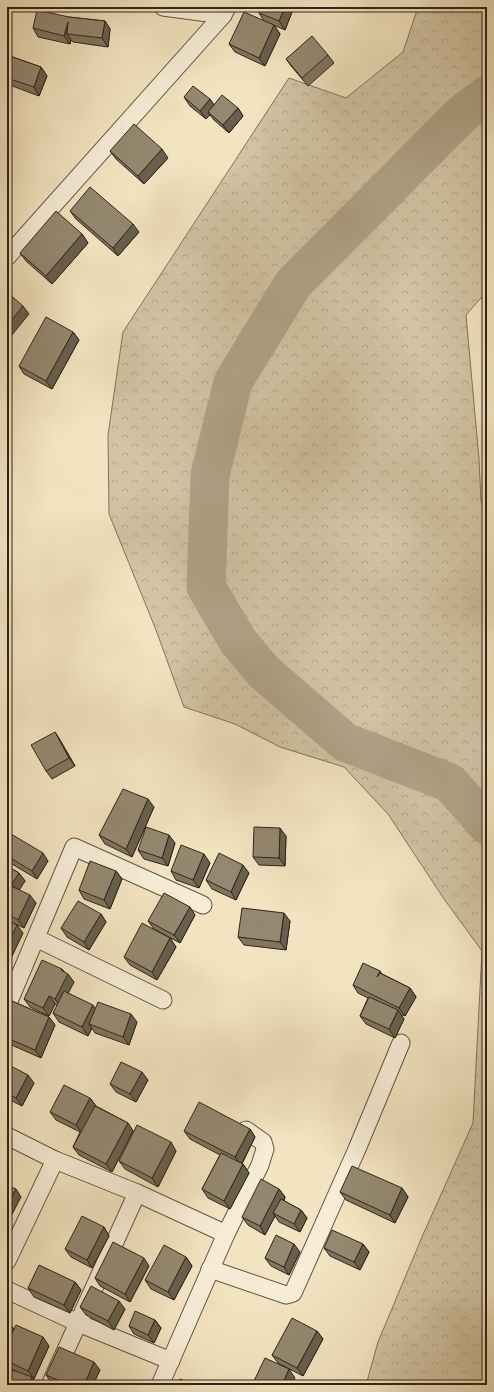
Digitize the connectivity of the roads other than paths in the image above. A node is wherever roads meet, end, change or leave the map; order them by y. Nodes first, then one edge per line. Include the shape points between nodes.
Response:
1 (164, 7) edge
2 (225, 11) edge
3 (7, 257) edge
4 (202, 905) dead end
5 (36, 938) junction
6 (163, 1000) dead end
7 (7, 1006) edge
8 (401, 1042) dead end
9 (246, 1130) edge
10 (7, 1136) edge
11 (54, 1160) junction
12 (137, 1193) junction
13 (226, 1234) junction
14 (7, 1261) edge
15 (210, 1269) junction
16 (7, 1290) edge
17 (78, 1324) junction
18 (170, 1361) junction
19 (50, 1385) edge
20 (160, 1385) edge

1 - 2 street
2 - 3 street
4 - 5 street via 74,848
5 - 6 street
5 - 7 street
8 - 15 street via 293,1293 286,1295
9 - 13 street via 263,1142 265,1149 260,1165
10 - 11 street
11 - 12 street
11 - 14 street
12 - 13 street
12 - 17 street
13 - 15 street
15 - 18 street
16 - 17 street
17 - 18 street
17 - 19 street
18 - 20 street

